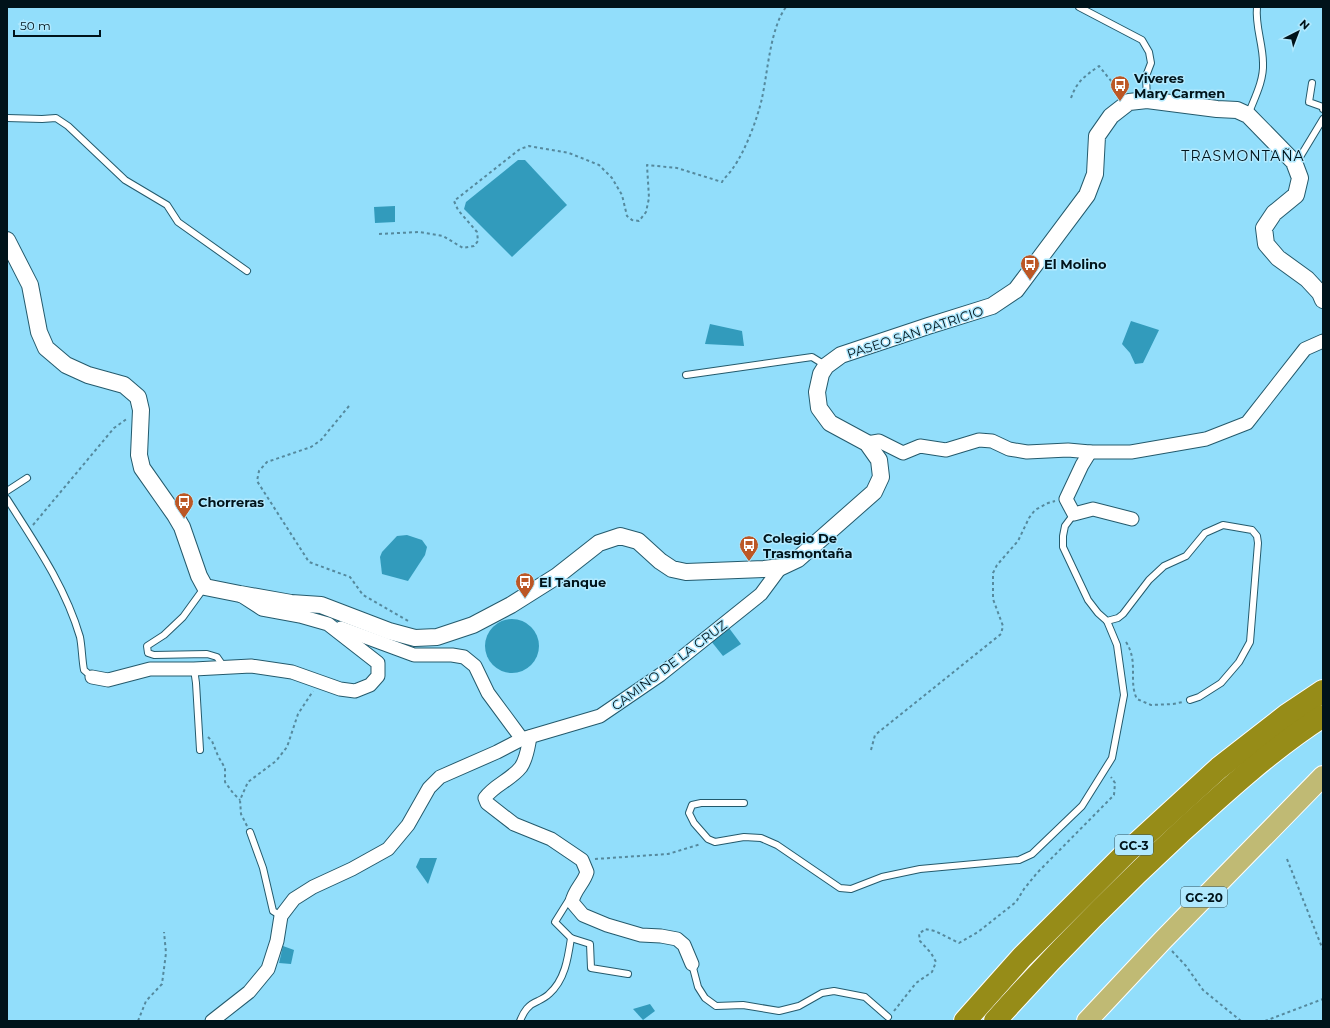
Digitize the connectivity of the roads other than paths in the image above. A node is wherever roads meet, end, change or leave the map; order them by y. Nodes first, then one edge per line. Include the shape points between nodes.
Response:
1 (1079, 7) edge
2 (1257, 7) edge
3 (1312, 83) dead end
4 (1147, 100) junction
5 (1323, 109) edge
6 (1248, 115) junction
7 (7, 118) edge
8 (1323, 119) edge
9 (1294, 162) junction
10 (7, 240) edge
11 (248, 271) dead end
12 (1323, 300) edge
13 (1323, 341) edge
14 (826, 366) junction
15 (686, 375) dead end
16 (867, 444) junction
17 (1090, 452) junction
18 (27, 478) dead end
19 (7, 491) edge
20 (7, 499) edge
21 (1074, 514) junction
22 (1132, 518) dead end
23 (781, 567) junction
24 (205, 587) junction
25 (240, 594) junction
26 (1107, 620) junction
27 (328, 624) junction
28 (224, 667) junction
29 (194, 669) junction
30 (92, 677) joint
31 (1323, 691) edge
32 (1190, 700) road end
33 (1323, 716) edge
34 (526, 738) junction
35 (200, 750) dead end
36 (1323, 776) edge
37 (744, 803) dead end
38 (250, 832) road end
39 (574, 894) junction
40 (281, 916) junction
41 (572, 938) junction
42 (692, 964) joint
43 (628, 974) dead end
44 (888, 1017) road end
45 (212, 1021) edge
46 (520, 1021) edge
47 (965, 1021) edge
48 (995, 1021) edge
49 (1087, 1021) edge

1 - 4 lane via 1142,40 1149,52 1151,63 1146,76
2 - 6 lane via 1258,34 1264,64
3 - 5 lane via 1309,102
4 - 6 street via 1237,110
4 - 14 street, PASEO SAN PATRICIO via 1129,102 1111,116 1097,136 1095,174 1087,195 1016,290 992,306 841,355
6 - 9 street
7 - 11 lane via 56,118 68,126 125,180 167,205 178,222
8 - 9 lane via 1300,157
9 - 12 street via 1300,178 1296,195 1274,213 1264,228 1266,244 1278,258 1307,279
10 - 24 street via 30,286 39,332 46,348 66,365 88,375 124,385 138,397 141,410 139,455 142,468 182,527
13 - 17 street via 1305,349 1247,423 1206,439 1131,452
14 - 15 lane via 812,357
14 - 16 street via 821,374 817,392 819,408 830,423
16 - 17 street via 879,441 903,453 920,446 946,450 979,440 1027,452
16 - 23 street, CAMINO DE LA CRUZ via 879,460 881,477 874,492 798,559
17 - 21 street via 1066,499
18 - 19 lane
20 - 30 lane via 64,593 80,638 84,670
21 - 22 street via 1093,509
21 - 26 lane via 1065,526 1064,547 1088,600
23 - 25 street via 686,572 672,569 638,541 620,536 600,543 558,576 512,605 473,625 437,637 415,638 390,631 321,604 291,603
23 - 34 street, CAMINO DE LA CRUZ via 761,594 660,675 600,716
24 - 25 street
24 - 28 lane via 183,617 164,635 147,646 148,653 207,654 217,656
25 - 27 street via 262,609
26 - 32 lane via 1123,614 1149,580 1164,566 1186,556 1205,533 1223,525 1252,530 1257,536 1258,543 1250,642 1239,662 1221,684
26 - 37 lane via 1117,645 1124,695 1112,758 1082,806 1032,854 1019,860 920,870 882,877 851,889 840,888 777,845 761,838 744,837 715,842 708,839 689,813 692,805 701,803
27 - 28 street via 378,663 378,676 370,685 355,691 340,689 292,672 251,666
27 - 34 street via 414,655 464,657 475,666 488,693
28 - 29 street
29 - 30 street via 150,669 108,680
29 - 35 lane
31 - 47 highway, GC-3 via 1287,715 1219,768 1126,853 1022,957
33 - 48 highway, GC-3 via 1299,731 1234,783 1139,870 1040,970
34 - 39 street via 527,753 521,766 485,798 487,803 514,824 551,839 582,860 587,872
34 - 40 street, CAMINO DE LA CRUZ via 440,777 429,788 408,825 388,849 300,895
36 - 49 main road, GC-20
38 - 40 lane via 263,868 273,911
39 - 41 lane via 555,922
39 - 42 street via 572,902 583,915 641,935 677,939 684,945
40 - 45 street, CAMINO DE LA CRUZ via 277,941 268,969 249,992
41 - 43 lane via 590,944 591,968
41 - 46 lane via 566,965 556,987 547,996 532,1004
42 - 44 lane via 698,987 705,998 716,1006 743,1005 779,1011 799,1006 822,993 834,991 865,997

